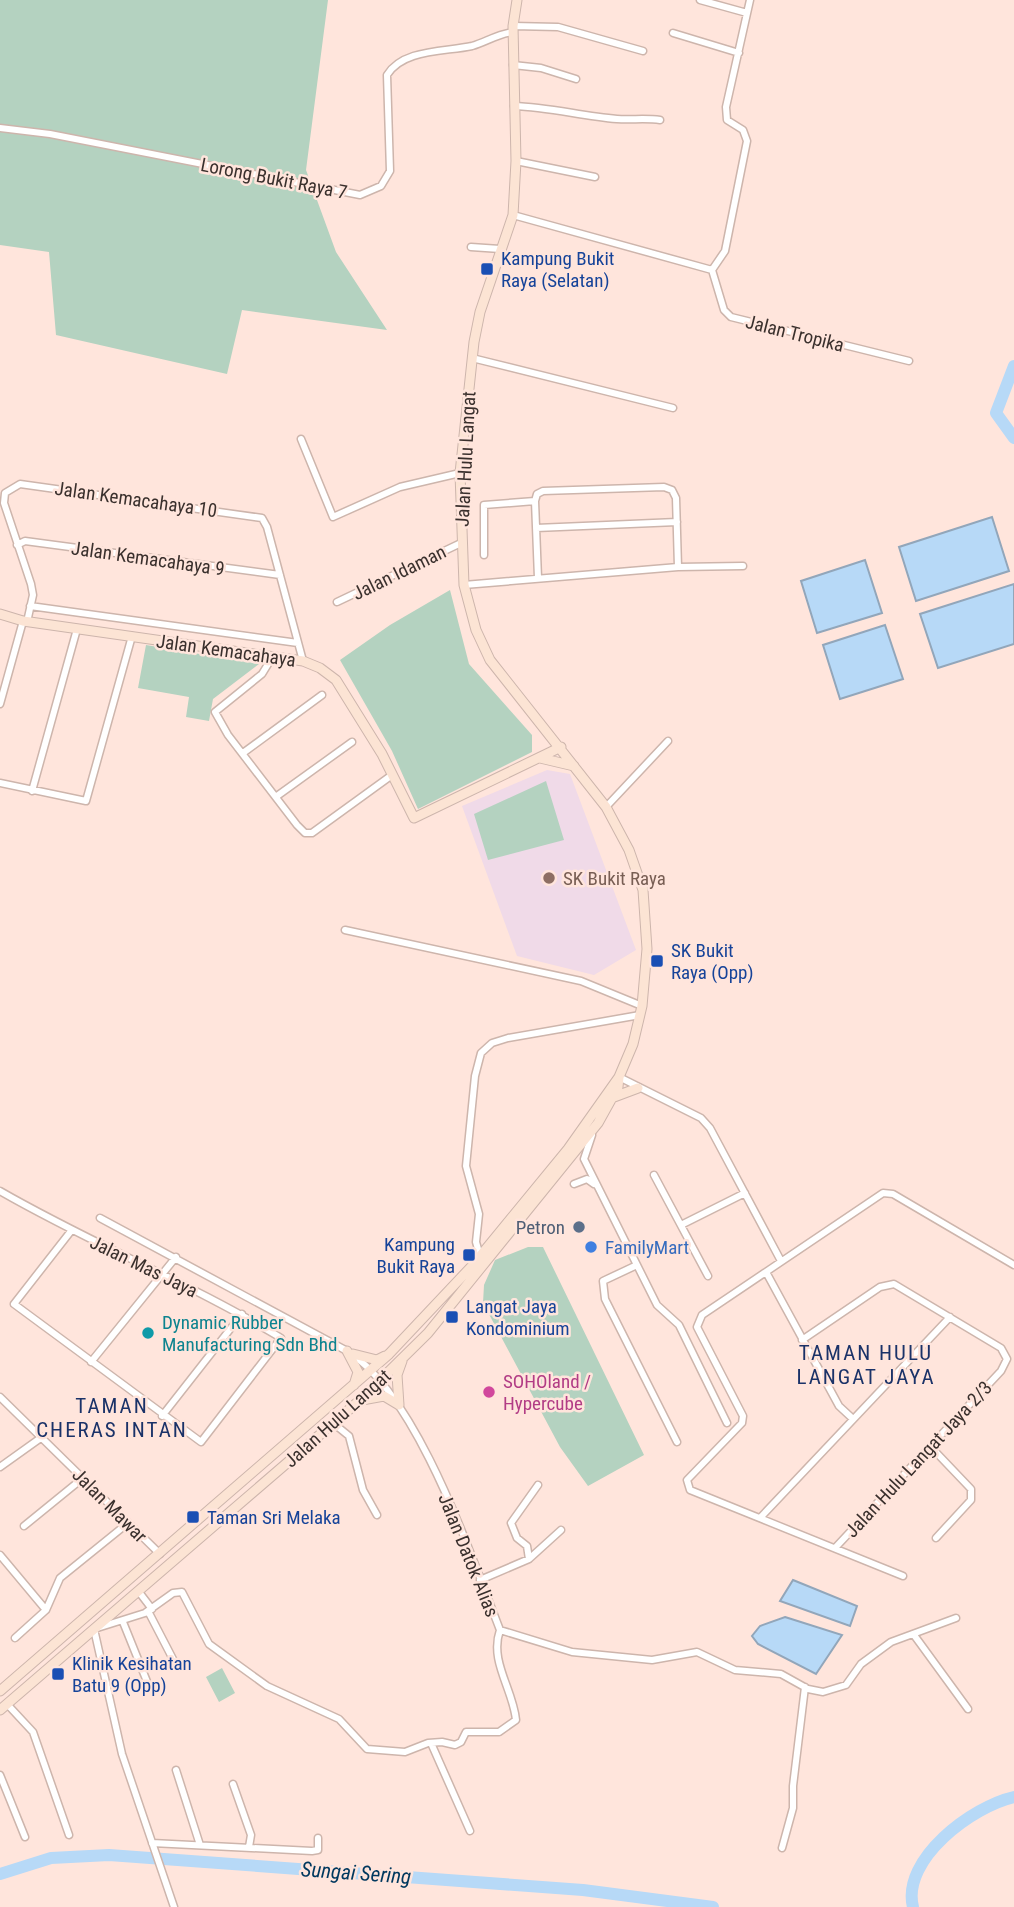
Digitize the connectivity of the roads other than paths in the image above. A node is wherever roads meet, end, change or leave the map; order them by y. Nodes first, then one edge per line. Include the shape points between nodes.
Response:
1 (517, 0) edge
2 (700, 0) edge
3 (750, 0) edge
4 (747, 13) junction
5 (513, 29) junction
6 (673, 33) dead end
7 (643, 51) dead end
8 (739, 53) junction
9 (513, 65) junction
10 (576, 79) dead end
11 (514, 106) junction
12 (660, 120) dead end
13 (0, 128) edge
14 (516, 160) junction
15 (595, 177) dead end
16 (513, 215) junction
17 (471, 247) dead end
18 (500, 249) junction
19 (712, 270) junction
20 (472, 358) junction
21 (909, 360) dead end
22 (673, 408) dead end
23 (301, 439) dead end
24 (460, 474) junction
25 (535, 501) junction
26 (677, 522) junction
27 (536, 528) junction
28 (461, 542) junction
29 (17, 545) junction
30 (484, 555) dead end
31 (743, 566) dead end
32 (678, 567) junction
33 (280, 575) junction
34 (538, 578) junction
35 (464, 585) junction
36 (337, 601) dead end
37 (30, 606) junction
38 (0, 614) edge
39 (25, 621) junction
40 (77, 629) junction
41 (132, 636) junction
42 (298, 643) junction
43 (273, 656) junction
44 (303, 661) junction
45 (322, 695) dead end
46 (0, 704) edge
47 (668, 741) dead end
48 (352, 742) dead end
49 (561, 747) junction
50 (243, 753) junction
51 (540, 758) junction
52 (576, 767) junction
53 (391, 775) junction
54 (0, 783) edge
55 (32, 791) junction
56 (276, 796) junction
57 (606, 807) junction
58 (345, 930) dead end
59 (641, 1011) junction
60 (619, 1077) junction
61 (638, 1088) junction
62 (613, 1098) junction
63 (598, 1123) junction
64 (654, 1175) dead end
65 (574, 1184) dead end
66 (0, 1191) edge
67 (599, 1191) junction
68 (745, 1193) junction
69 (100, 1218) dead end
70 (681, 1225) junction
71 (71, 1231) junction
72 (480, 1255) junction
73 (176, 1257) junction
74 (781, 1261) junction
75 (637, 1265) junction
76 (1014, 1265) edge
77 (766, 1272) junction
78 (163, 1273) junction
79 (708, 1276) dead end
80 (242, 1314) junction
81 (950, 1317) junction
82 (802, 1340) junction
83 (350, 1353) junction
84 (389, 1354) junction
85 (402, 1359) junction
86 (91, 1362) junction
87 (372, 1370) junction
88 (382, 1379) junction
89 (351, 1390) junction
90 (0, 1397) edge
91 (359, 1401) junction
92 (399, 1405) junction
93 (162, 1416) junction
94 (853, 1419) junction
95 (333, 1423) junction
96 (727, 1423) dead end
97 (42, 1437) junction
98 (677, 1442) dead end
99 (930, 1446) junction
100 (0, 1467) edge
101 (83, 1478) junction
102 (538, 1485) dead end
103 (377, 1515) dead end
104 (760, 1518) junction
105 (128, 1523) junction
106 (24, 1526) dead end
107 (561, 1530) dead end
108 (936, 1538) dead end
109 (835, 1548) junction
110 (160, 1554) junction
111 (0, 1555) edge
112 (529, 1559) junction
113 (8, 1564) junction
114 (0, 1570) edge
115 (903, 1576) dead end
116 (480, 1580) junction
117 (139, 1592) junction
118 (46, 1610) junction
119 (150, 1610) junction
120 (956, 1618) dead end
121 (123, 1622) junction
122 (94, 1629) junction
123 (500, 1630) junction
124 (914, 1635) junction
125 (15, 1638) dead end
126 (176, 1665) dead end
127 (805, 1687) junction
128 (0, 1689) edge
129 (150, 1689) dead end
130 (4, 1707) edge
131 (968, 1709) dead end
132 (431, 1743) junction
133 (176, 1770) dead end
134 (0, 1775) edge
135 (233, 1784) dead end
136 (470, 1831) dead end
137 (69, 1835) dead end
138 (25, 1837) dead end
139 (318, 1838) dead end
140 (153, 1845) junction
141 (200, 1845) junction
142 (249, 1847) junction
143 (782, 1848) dead end
144 (174, 1907) edge

1 - 5 main road, Jalan Hulu Langat
2 - 4 street
3 - 4 street
4 - 8 street
5 - 7 street, Lorong Bukit Raya 7 via 558,27
5 - 9 main road, Jalan Hulu Langat
5 - 13 street, Lorong Bukit Raya 7 via 476,45 394,64 387,75 390,171 381,186 360,195
6 - 8 street
8 - 19 street via 726,114 730,123 743,130 747,141 725,251
9 - 10 street
9 - 11 main road, Jalan Hulu Langat
11 - 12 street via 549,107 621,120
11 - 14 main road, Jalan Hulu Langat
14 - 15 street
14 - 16 main road, Jalan Hulu Langat
16 - 18 main road, Jalan Hulu Langat
16 - 19 street
17 - 18 street
18 - 20 main road, Jalan Hulu Langat via 480,312
19 - 21 street, Jalan Tropika via 724,310 731,317
20 - 22 street
20 - 24 main road, Jalan Hulu Langat
23 - 24 street via 333,517 400,487
24 - 28 main road, Jalan Hulu Langat
25 - 26 street via 543,491 664,487 676,498
25 - 27 street
25 - 30 street via 484,505
26 - 27 street
26 - 32 street
27 - 34 street
28 - 35 main road, Jalan Hulu Langat
28 - 36 street, Jalan Idaman
29 - 33 street, Jalan Kemacahaya 9 via 25,541
29 - 33 street, Jalan Kemacahaya 10 via 4,503 5,493 20,484 262,518
29 - 37 street via 31,584
31 - 32 street
32 - 34 street
33 - 42 street
34 - 35 street
35 - 49 main road, Jalan Hulu Langat via 490,660
37 - 39 street
37 - 42 street
38 - 39 main road, Jalan Kemacahaya
39 - 40 main road, Jalan Kemacahaya
39 - 46 street
40 - 41 main road, Jalan Kemacahaya
40 - 55 street
41 - 43 main road, Jalan Kemacahaya
41 - 55 street via 86,802
42 - 44 street
43 - 44 main road, Jalan Kemacahaya
43 - 50 street via 262,674 215,712
44 - 53 main road, Jalan Kemacahaya via 336,680
45 - 50 street
47 - 57 street
48 - 56 street
49 - 51 main road, Jalan Kemacahaya
49 - 52 main road, Jalan Hulu Langat
50 - 56 street
51 - 52 main road
51 - 53 main road, Jalan Kemacahaya via 414,818
52 - 57 main road, Jalan Hulu Langat
53 - 56 street via 312,833 305,833
54 - 55 street
57 - 59 main road, Jalan Hulu Langat via 643,890 648,949
58 - 59 street via 581,981
59 - 60 main road, Jalan Hulu Langat
59 - 72 street via 508,1038 481,1053 466,1166 479,1214 476,1242
60 - 61 street
60 - 62 main road, Jalan Hulu Langat
60 - 72 main road, Jalan Hulu Langat via 568,1149
61 - 62 main road
61 - 68 street via 701,1118
62 - 63 main road, Jalan Hulu Langat
63 - 67 street via 584,1159
63 - 85 main road, Jalan Hulu Langat
64 - 70 street
65 - 67 street via 587,1178
66 - 71 street, Jalan Mas Jaya
67 - 75 street
68 - 70 street
68 - 74 street
69 - 73 street, Jalan Datok Alias
70 - 79 street
71 - 78 street, Jalan Mas Jaya
71 - 86 street via 14,1304
72 - 84 main road, Jalan Hulu Langat
73 - 78 street
73 - 83 street, Jalan Datok Alias
74 - 76 street via 883,1193 893,1194
74 - 77 street
75 - 96 street via 657,1305 679,1325
75 - 98 street via 603,1281 605,1299
77 - 82 street
77 - 104 street via 702,1315 697,1327 743,1416 742,1423 687,1480 690,1490
78 - 80 street, Jalan Mas Jaya
78 - 86 street
80 - 93 street
80 - 93 street, Jalan Mas Jaya via 281,1341 201,1442
81 - 82 street via 894,1284 880,1287
81 - 94 street
81 - 99 street, Jalan Hulu Langat Jaya 2/3 via 1001,1348 1007,1359
82 - 94 street via 839,1406
83 - 84 main road via 377,1360
83 - 87 street, Jalan Datok Alias
83 - 89 main road via 358,1372
84 - 87 main road, Jalan Hulu Langat
85 - 88 main road, Jalan Hulu Langat
85 - 92 main road via 397,1375
86 - 93 street
87 - 88 street, Jalan Datok Alias
87 - 89 main road, Jalan Hulu Langat
88 - 91 main road, Jalan Hulu Langat
88 - 92 street, Jalan Datok Alias
89 - 110 main road, Jalan Hulu Langat
90 - 97 street, Jalan Mawar
91 - 92 main road via 384,1396
91 - 95 main road, Jalan Hulu Langat
92 - 116 street, Jalan Datok Alias via 437,1476
94 - 104 street
95 - 103 street via 349,1436 363,1490
95 - 117 main road, Jalan Hulu Langat
97 - 100 street
97 - 101 street, Jalan Mawar
99 - 108 street via 971,1489 971,1500
99 - 109 street, Jalan Hulu Langat Jaya 2/3
101 - 105 street, Jalan Mawar
101 - 106 street
102 - 112 street via 511,1523 517,1538 527,1546
104 - 109 street
105 - 110 street, Jalan Mawar
105 - 118 street via 60,1578
107 - 112 street
109 - 115 street
110 - 128 main road, Jalan Hulu Langat
111 - 113 street
112 - 116 street
113 - 114 street
113 - 118 street
116 - 123 street, Jalan Datok Alias
117 - 119 street
117 - 122 main road, Jalan Hulu Langat
118 - 125 street
119 - 121 street
119 - 126 street
119 - 132 street via 173,1593 182,1592 209,1644 267,1686 339,1719 367,1749 405,1752
120 - 124 street, Jalan Datok Alias
121 - 122 street
121 - 129 street
122 - 130 main road, Jalan Hulu Langat
122 - 140 street via 122,1754
123 - 127 street, Jalan Datok Alias via 572,1652 652,1660 697,1652 735,1670 782,1674
123 - 132 street via 496,1642 499,1663 516,1720 499,1732 466,1732 455,1745
124 - 127 street, Jalan Datok Alias via 882,1648 861,1664 846,1685 834,1691
124 - 131 street
127 - 143 street via 793,1808
130 - 137 street via 33,1732
132 - 136 street
133 - 141 street
134 - 138 street
135 - 142 street via 251,1835
139 - 142 street via 319,1846 312,1851
140 - 141 street
140 - 144 street
141 - 142 street

